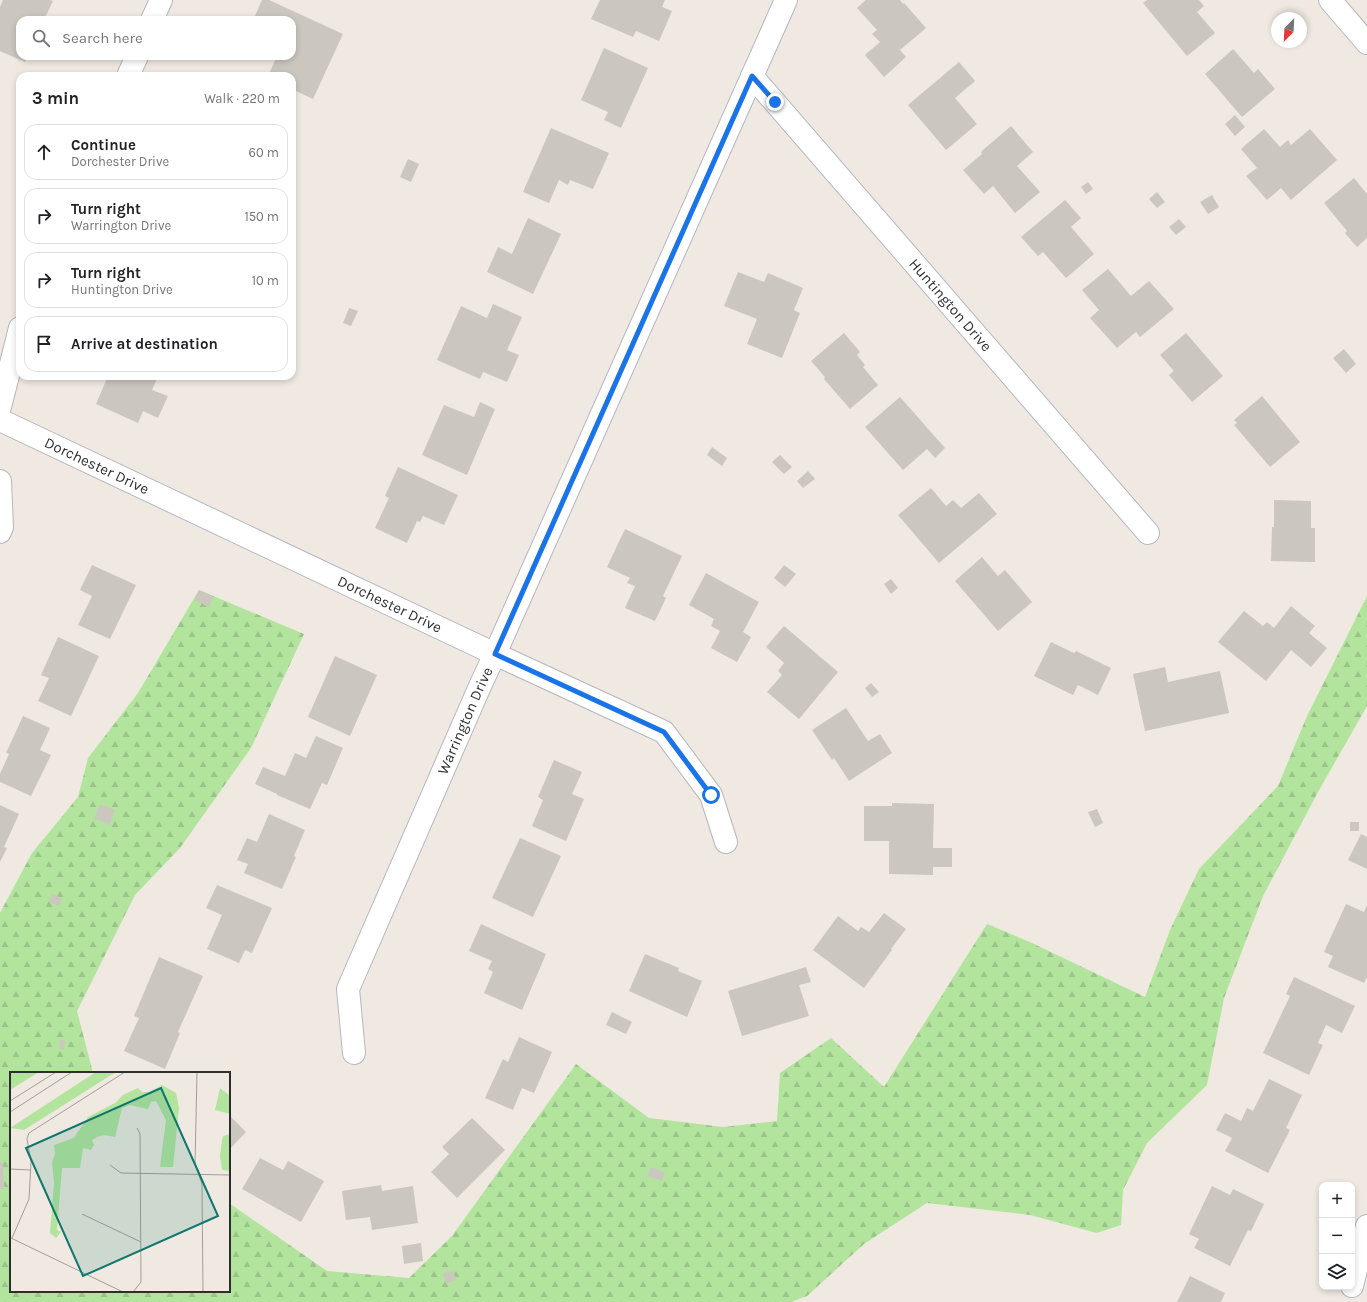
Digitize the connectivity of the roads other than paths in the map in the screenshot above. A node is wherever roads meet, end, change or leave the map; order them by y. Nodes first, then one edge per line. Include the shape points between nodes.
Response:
1 (161, 0) edge
2 (786, 0) edge
3 (1330, 0) edge
4 (154, 16) edge
5 (1367, 43) edge
6 (135, 60) edge
7 (130, 72) edge
8 (752, 76) junction
9 (16, 344) edge
10 (0, 407) edge
11 (0, 420) edge
12 (0, 482) edge
13 (0, 532) edge
14 (1148, 533) dead end
15 (495, 654) junction
16 (726, 842) dead end
17 (354, 1053) dead end
18 (1367, 1226) edge
19 (1355, 1274) edge
20 (1351, 1290) edge
21 (1348, 1302) edge

1 - 4 street
2 - 8 street, Warrington Drive
3 - 5 street
6 - 7 street
8 - 14 street, Huntington Drive
8 - 15 street, Warrington Drive
9 - 10 street
11 - 15 street, Dorchester Drive
12 - 13 street
15 - 16 street, Dorchester Drive via 664,732 711,795
15 - 17 street, Warrington Drive via 348,989
18 - 19 street
20 - 21 street

